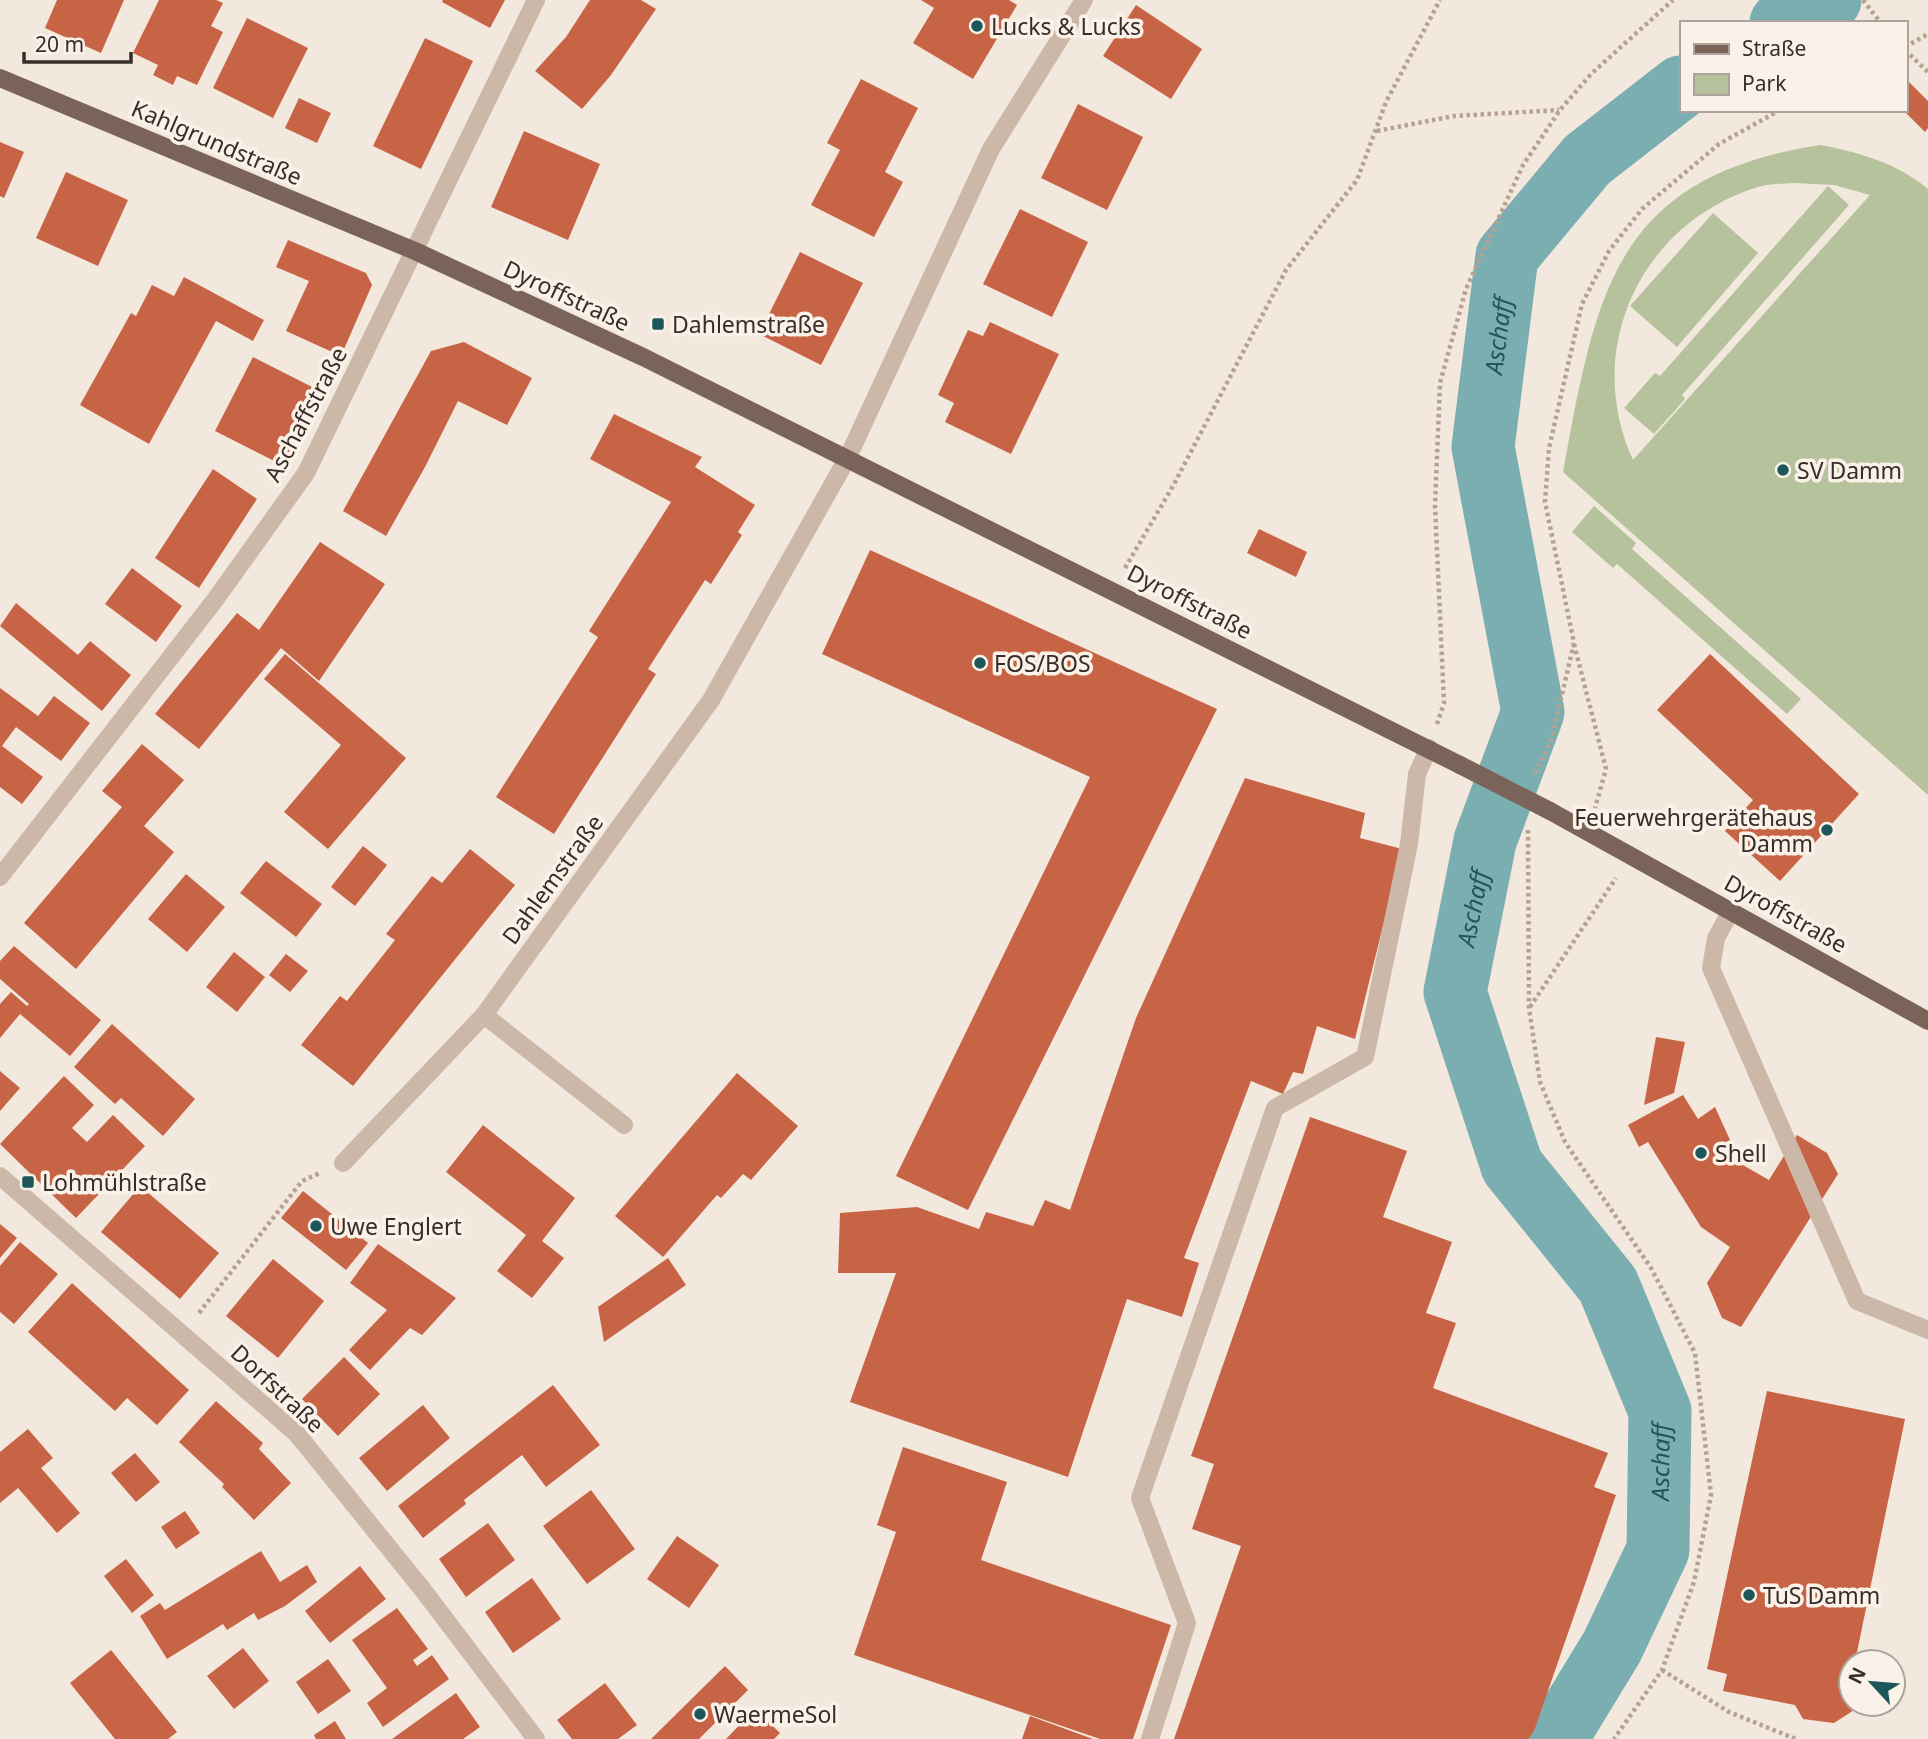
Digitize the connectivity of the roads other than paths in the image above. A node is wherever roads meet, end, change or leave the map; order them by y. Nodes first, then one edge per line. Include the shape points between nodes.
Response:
1 (537, 0) edge
2 (1084, 0) edge
3 (0, 78) edge
4 (415, 251) junction
5 (848, 457) junction
6 (1429, 748) junction
7 (0, 877) edge
8 (1731, 911) junction
9 (484, 1014) junction
10 (1928, 1021) edge
11 (624, 1125) dead end
12 (343, 1163) road end
13 (0, 1176) edge
14 (1928, 1330) edge
15 (536, 1739) edge
16 (1150, 1739) edge

1 - 4 street, Aschaffstraße
2 - 5 street, Dahlemstraße via 992,149
3 - 4 main road, Kahlgrundstraße
4 - 5 main road, Dyroffstraße
4 - 7 street, Aschaffstraße via 306,472 215,600
5 - 6 main road, Dyroffstraße
5 - 9 street, Dahlemstraße via 711,700
6 - 8 main road, Dyroffstraße, bridge
6 - 16 street via 1417,774 1409,844 1365,1057 1275,1108 1140,1498 1187,1623
8 - 10 main road, Dyroffstraße
8 - 14 street via 1716,938 1711,968 1857,1301
9 - 11 street
9 - 12 street, Dahlemstraße
13 - 15 street, Dorfstraße via 297,1434

